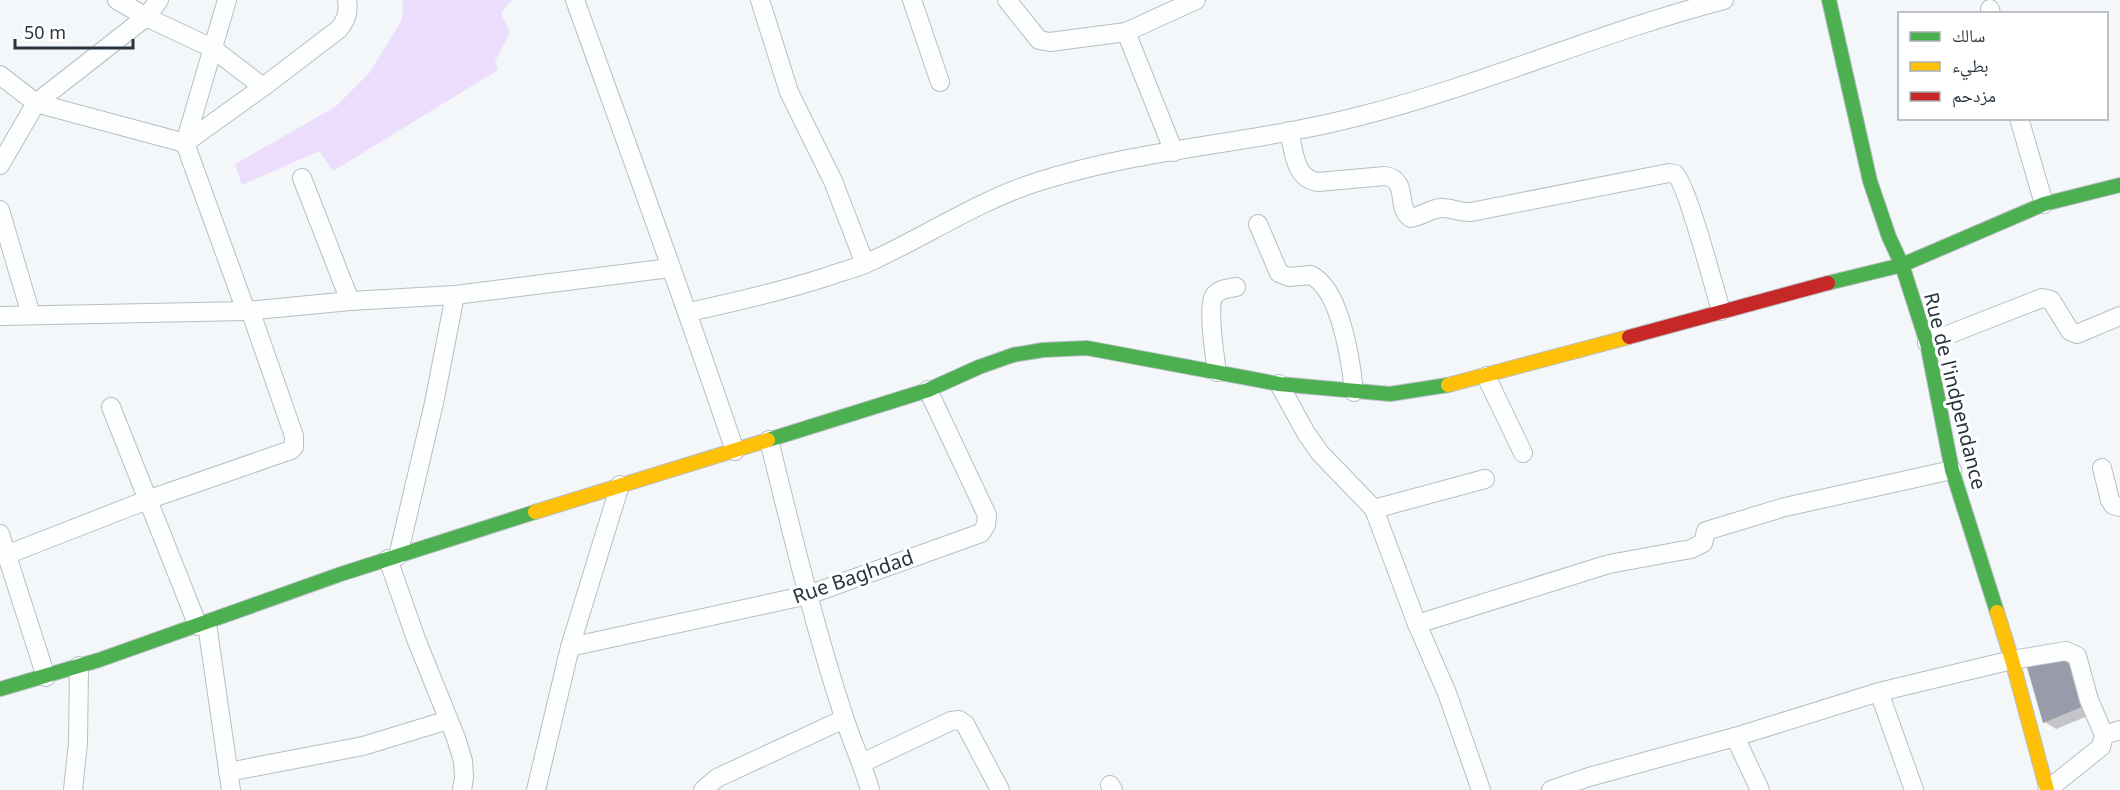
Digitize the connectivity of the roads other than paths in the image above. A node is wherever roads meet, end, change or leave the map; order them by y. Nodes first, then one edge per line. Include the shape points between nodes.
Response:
1 (117, 0) edge
2 (159, 0) edge
3 (227, 0) edge
4 (347, 0) edge
5 (575, 0) edge
6 (760, 0) edge
7 (912, 0) edge
8 (1007, 0) edge
9 (1196, 0) edge
10 (1724, 0) edge
11 (1829, 0) edge
12 (146, 17) junction
13 (1126, 32) junction
14 (212, 48) junction
15 (0, 75) edge
16 (940, 82) dead end
17 (263, 87) junction
18 (36, 103) junction
19 (2020, 120) edge
20 (1289, 131) junction
21 (185, 142) junction
22 (1174, 152) junction
23 (0, 165) edge
24 (302, 178) dead end
25 (2120, 185) edge
26 (2044, 204) junction
27 (0, 210) edge
28 (1258, 224) dead end
29 (865, 264) junction
30 (1902, 265) junction
31 (670, 268) junction
32 (1236, 287) dead end
33 (456, 295) junction
34 (350, 301) junction
35 (248, 311) junction
36 (1721, 311) junction
37 (688, 312) junction
38 (31, 315) junction
39 (0, 316) edge
40 (2120, 316) edge
41 (1927, 343) junction
42 (1216, 372) junction
43 (1486, 376) junction
44 (1279, 384) junction
45 (928, 390) junction
46 (1354, 392) junction
47 (111, 407) dead end
48 (769, 440) junction
49 (735, 451) junction
50 (1523, 453) dead end
51 (2102, 468) dead end
52 (1952, 470) junction
53 (1485, 479) dead end
54 (620, 485) junction
55 (147, 500) junction
56 (2120, 507) edge
57 (1374, 509) junction
58 (0, 534) edge
59 (6, 555) junction
60 (393, 557) junction
61 (808, 595) junction
62 (1417, 624) junction
63 (203, 625) junction
64 (570, 647) junction
65 (2012, 660) junction
66 (80, 666) junction
67 (46, 677) junction
68 (0, 689) edge
69 (1879, 692) junction
70 (844, 719) junction
71 (448, 720) junction
72 (2112, 733) edge
73 (1735, 737) junction
74 (862, 763) junction
75 (230, 781) edge
76 (1590, 784) edge
77 (73, 790) edge
78 (462, 790) edge
79 (536, 790) edge
80 (703, 790) edge
81 (870, 790) edge
82 (1000, 790) edge
83 (1481, 790) edge
84 (1551, 790) edge
85 (1761, 790) edge
86 (1914, 790) edge
87 (2047, 790) edge

1 - 12 street
2 - 12 street
3 - 14 street
4 - 17 street via 348,12 339,29
5 - 31 street
6 - 29 street via 789,92 833,180
7 - 16 street
8 - 13 street via 1039,40 1045,42
9 - 13 street
10 - 20 street via 1445,92
11 - 30 street, Rue de l'indpendance via 1870,181
12 - 14 street
12 - 18 street
13 - 22 street
14 - 17 street
14 - 21 street
15 - 18 street
17 - 21 street
18 - 21 street
18 - 23 street
19 - 26 street
20 - 22 street
20 - 36 street via 1299,172 1308,179 1318,182 1392,177 1411,218 1438,208 1471,212 1675,174 1688,200
21 - 35 street
22 - 29 street via 1032,183
24 - 34 street
25 - 26 street
26 - 30 street
27 - 38 street
28 - 46 street via 1280,273 1289,277 1311,275 1324,285 1346,335
29 - 37 street via 777,293
30 - 36 street
30 - 41 street, Rue de l'indpendance
31 - 33 street
31 - 37 street
32 - 42 street via 1222,290 1212,300
33 - 34 street
33 - 60 street via 434,403
34 - 35 street
35 - 38 street
35 - 55 street via 294,436 294,447 287,453
36 - 43 street
37 - 49 street
38 - 39 street
40 - 41 street via 2077,334 2070,331 2051,300 2043,298
41 - 52 street, Rue de l'indpendance
42 - 44 street
42 - 45 street via 1087,348 1043,350 1013,355
43 - 46 street via 1390,394
43 - 50 street
44 - 46 street
44 - 57 street via 1320,453
45 - 48 street
45 - 61 street, Rue Baghdad via 987,515 986,525 981,533
47 - 55 street
48 - 49 street
48 - 61 street
49 - 54 street
51 - 56 street via 2110,500
52 - 62 street via 1785,507 1706,531 1702,543 1691,549 1609,564
52 - 65 street, Rue de l'indpendance
53 - 57 street
54 - 60 street
54 - 64 street
55 - 59 street
55 - 63 street
57 - 62 street
58 - 59 street
59 - 67 street
60 - 63 street
60 - 71 street via 416,639
61 - 64 street, Rue Baghdad
61 - 70 street
62 - 83 street via 1448,693
63 - 66 street
63 - 75 street
64 - 79 street
65 - 69 street
65 - 72 street via 2066,651 2077,656 2089,700
65 - 87 street, Rue de l'indpendance
66 - 67 street
66 - 77 street
67 - 68 street
69 - 73 street
69 - 86 street
70 - 74 street
70 - 80 street via 717,778
71 - 75 street
71 - 78 street via 463,761
72 - 87 street via 2101,747
73 - 76 street
73 - 85 street
74 - 81 street
74 - 82 street via 959,720 965,724
76 - 84 street

